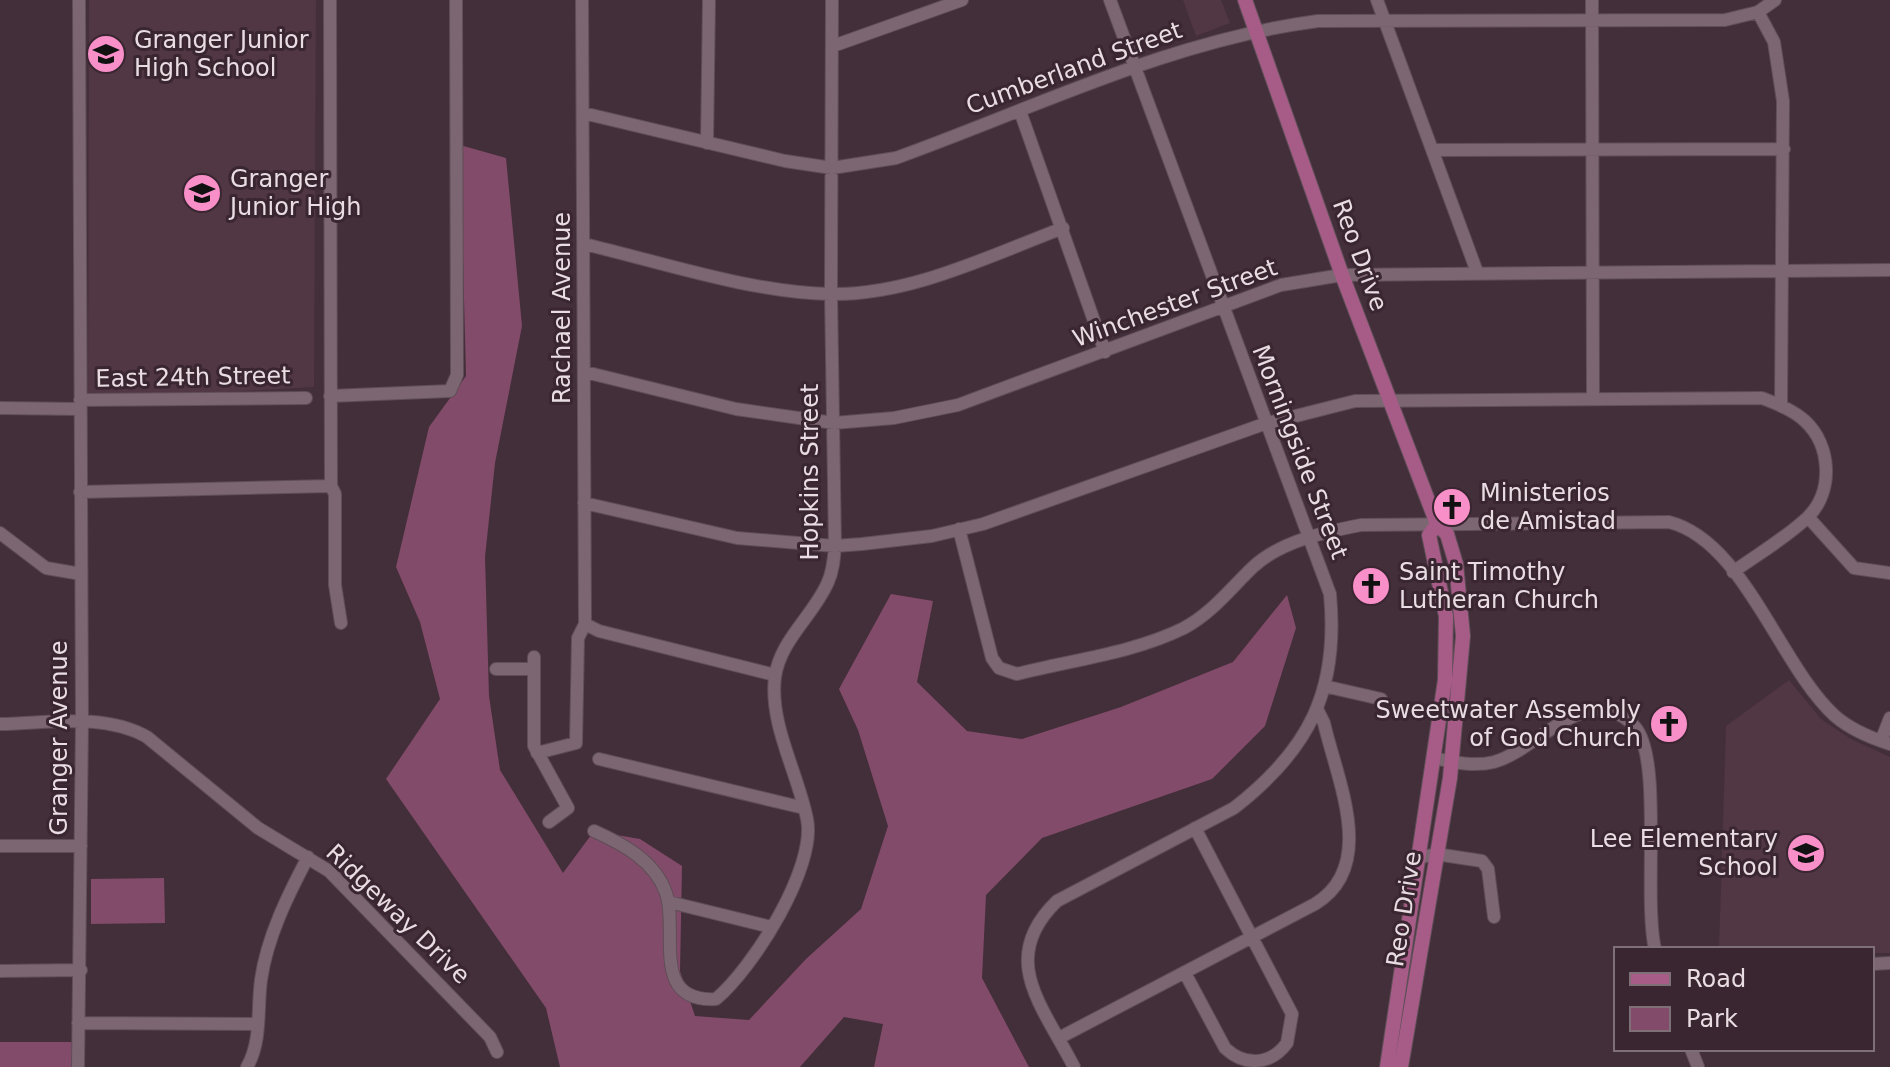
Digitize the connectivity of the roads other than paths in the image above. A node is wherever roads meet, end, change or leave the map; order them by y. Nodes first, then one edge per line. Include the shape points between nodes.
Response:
1 (79, 0) edge
2 (330, 0) edge
3 (456, 0) edge
4 (582, 0) edge
5 (709, 0) edge
6 (832, 0) edge
7 (962, 0) edge
8 (1110, 0) edge
9 (1245, 0) edge
10 (1377, 0) edge
11 (1592, 0) edge
12 (1775, 0) edge
13 (1758, 12) junction
14 (1384, 20) junction
15 (1592, 20) junction
16 (1256, 29) junction
17 (833, 46) junction
18 (1135, 68) junction
19 (1020, 111) junction
20 (583, 113) junction
21 (707, 143) junction
22 (1593, 147) junction
23 (1784, 149) junction
24 (1434, 150) junction
25 (832, 168) junction
26 (1063, 228) junction
27 (584, 244) junction
28 (1783, 270) junction
29 (1890, 270) edge
30 (1477, 272) junction
31 (1593, 272) junction
32 (1342, 275) junction
33 (831, 294) junction
34 (1221, 304) junction
35 (1105, 352) junction
36 (585, 372) junction
37 (330, 396) junction
38 (306, 398) dead end
39 (1593, 398) junction
40 (1390, 400) junction
41 (80, 405) junction
42 (1781, 406) junction
43 (0, 408) edge
44 (834, 423) junction
45 (1264, 424) junction
46 (331, 486) junction
47 (80, 492) junction
48 (584, 503) junction
49 (1808, 517) junction
50 (1437, 524) junction
51 (959, 529) junction
52 (0, 533) edge
53 (1309, 539) junction
54 (835, 546) junction
55 (1733, 572) junction
56 (1890, 573) edge
57 (81, 574) junction
58 (584, 620) junction
59 (341, 623) dead end
60 (496, 669) dead end
61 (775, 675) junction
62 (1324, 686) junction
63 (1381, 699) dead end
64 (1318, 711) junction
65 (1890, 718) edge
66 (82, 723) junction
67 (0, 724) edge
68 (1885, 742) edge
69 (537, 753) junction
70 (1433, 758) junction
71 (599, 759) dead end
72 (1451, 762) junction
73 (804, 808) junction
74 (549, 822) dead end
75 (1195, 828) junction
76 (594, 831) dead end
77 (0, 846) edge
78 (81, 846) junction
79 (1436, 854) junction
80 (308, 857) junction
81 (1418, 858) junction
82 (669, 902) junction
83 (1494, 917) dead end
84 (771, 927) junction
85 (1252, 937) junction
86 (1655, 947) edge
87 (81, 970) junction
88 (0, 971) edge
89 (1185, 973) junction
90 (78, 1023) junction
91 (258, 1024) junction
92 (1059, 1038) junction
93 (497, 1052) dead end
94 (1695, 1059) edge
95 (78, 1067) edge
96 (247, 1067) edge
97 (1074, 1067) edge
98 (1387, 1067) edge
99 (1401, 1067) edge
100 (1681, 1067) edge

1 - 41 street, Granger Avenue
2 - 37 street
3 - 37 street via 457,375 450,391
4 - 20 street, Rachael Avenue
5 - 21 street
6 - 17 street, Hopkins Street
7 - 17 street
8 - 18 street, Morningside Street
9 - 16 main road, Reo Drive
10 - 14 street
11 - 15 street
12 - 13 street, Cumberland Street
13 - 15 street, Cumberland Street via 1725,20
13 - 23 street via 1774,42
14 - 15 street, Cumberland Street
14 - 16 street, Cumberland Street
14 - 24 street
15 - 22 street
16 - 18 street, Cumberland Street
16 - 32 main road, Reo Drive
17 - 25 street, Hopkins Street
18 - 19 street, Cumberland Street
18 - 34 street, Morningside Street
19 - 25 street, Cumberland Street via 896,158
19 - 26 street
20 - 21 street, Cumberland Street
20 - 27 street, Rachael Avenue
21 - 25 street, Cumberland Street
22 - 23 street
22 - 24 street
22 - 31 street
23 - 28 street
24 - 30 street
25 - 33 street, Hopkins Street
26 - 33 street via 926,279
26 - 35 street
27 - 33 street via 763,286
27 - 36 street, Rachael Avenue
28 - 29 street, Winchester Street
28 - 31 street, Winchester Street
28 - 42 street
30 - 31 street, Winchester Street
30 - 32 street, Winchester Street
31 - 39 street
32 - 34 street, Winchester Street via 1281,285
32 - 40 main road, Reo Drive
33 - 44 street, Hopkins Street
34 - 35 street, Winchester Street
34 - 45 street, Morningside Street
35 - 44 street, Winchester Street via 958,405
36 - 44 street, Winchester Street via 736,409
36 - 48 street, Rachael Avenue
37 - 46 street
38 - 41 street, East 24th Street
39 - 40 street
39 - 42 street via 1762,398
40 - 45 street via 1355,401
40 - 50 main road, Reo Drive
41 - 43 street, East 24th Street
41 - 47 street, Granger Avenue
42 - 49 street via 1811,428 1824,452 1824,487
44 - 54 street, Hopkins Street
45 - 51 street
45 - 53 street, Morningside Street
46 - 47 street
46 - 59 street
47 - 57 street, Granger Avenue
48 - 54 street via 737,538
48 - 58 street, Rachael Avenue
49 - 55 street
49 - 56 street via 1854,568
50 - 53 street via 1361,525
50 - 55 street via 1660,520 1702,536
50 - 70 main road, Reo Drive via 1429,535 1444,601 1447,646
50 - 72 main road, Reo Drive via 1447,534 1462,598
51 - 53 street via 991,653 999,668 1017,674 1182,629 1255,565 1287,545
51 - 54 street
52 - 57 street via 46,568
53 - 62 street, Morningside Street via 1330,594 1333,653
54 - 61 street, Hopkins Street via 828,584 784,650
55 - 68 street via 1816,694 1850,727
57 - 66 street, Granger Avenue
58 - 61 street via 599,631
58 - 69 street, Rachael Avenue via 578,638 576,743
60 - 69 street via 534,663
61 - 73 street via 780,725
62 - 63 street
62 - 64 street, Morningside Street
64 - 75 street, Morningside Street via 1291,751 1251,794
64 - 85 street via 1350,835 1347,866 1322,899
65 - 68 street
66 - 67 street, Ridgeway Drive
66 - 78 street, Granger Avenue
66 - 80 street, Ridgeway Drive via 129,726 258,828
69 - 74 street via 568,808
70 - 72 street
70 - 81 main road, Reo Drive
71 - 73 street
72 - 79 main road, Reo Drive
72 - 86 street via 1493,762 1582,712 1604,711 1627,720 1642,736 1648,753
73 - 84 street via 808,831 803,862
75 - 85 street
75 - 92 street, Morningside Street via 1057,901 1039,918 1030,935 1026,967
76 - 82 street via 629,847 647,864
77 - 78 street
78 - 87 street, Granger Avenue
79 - 81 street
79 - 83 street via 1482,861 1488,869
79 - 99 main road, Reo Drive
80 - 91 street via 265,959
80 - 93 street, Ridgeway Drive via 329,871 432,976 490,1037
81 - 98 main road, Reo Drive
82 - 84 street
82 - 84 street via 669,964 678,983 702,1000 723,993
85 - 89 street
85 - 89 street via 1292,1014 1290,1038 1274,1057 1252,1062 1230,1053
87 - 88 street
87 - 90 street, Granger Avenue
89 - 92 street
90 - 91 street
90 - 95 street, Granger Avenue
91 - 96 street
92 - 97 street, Morningside Street
94 - 100 street

